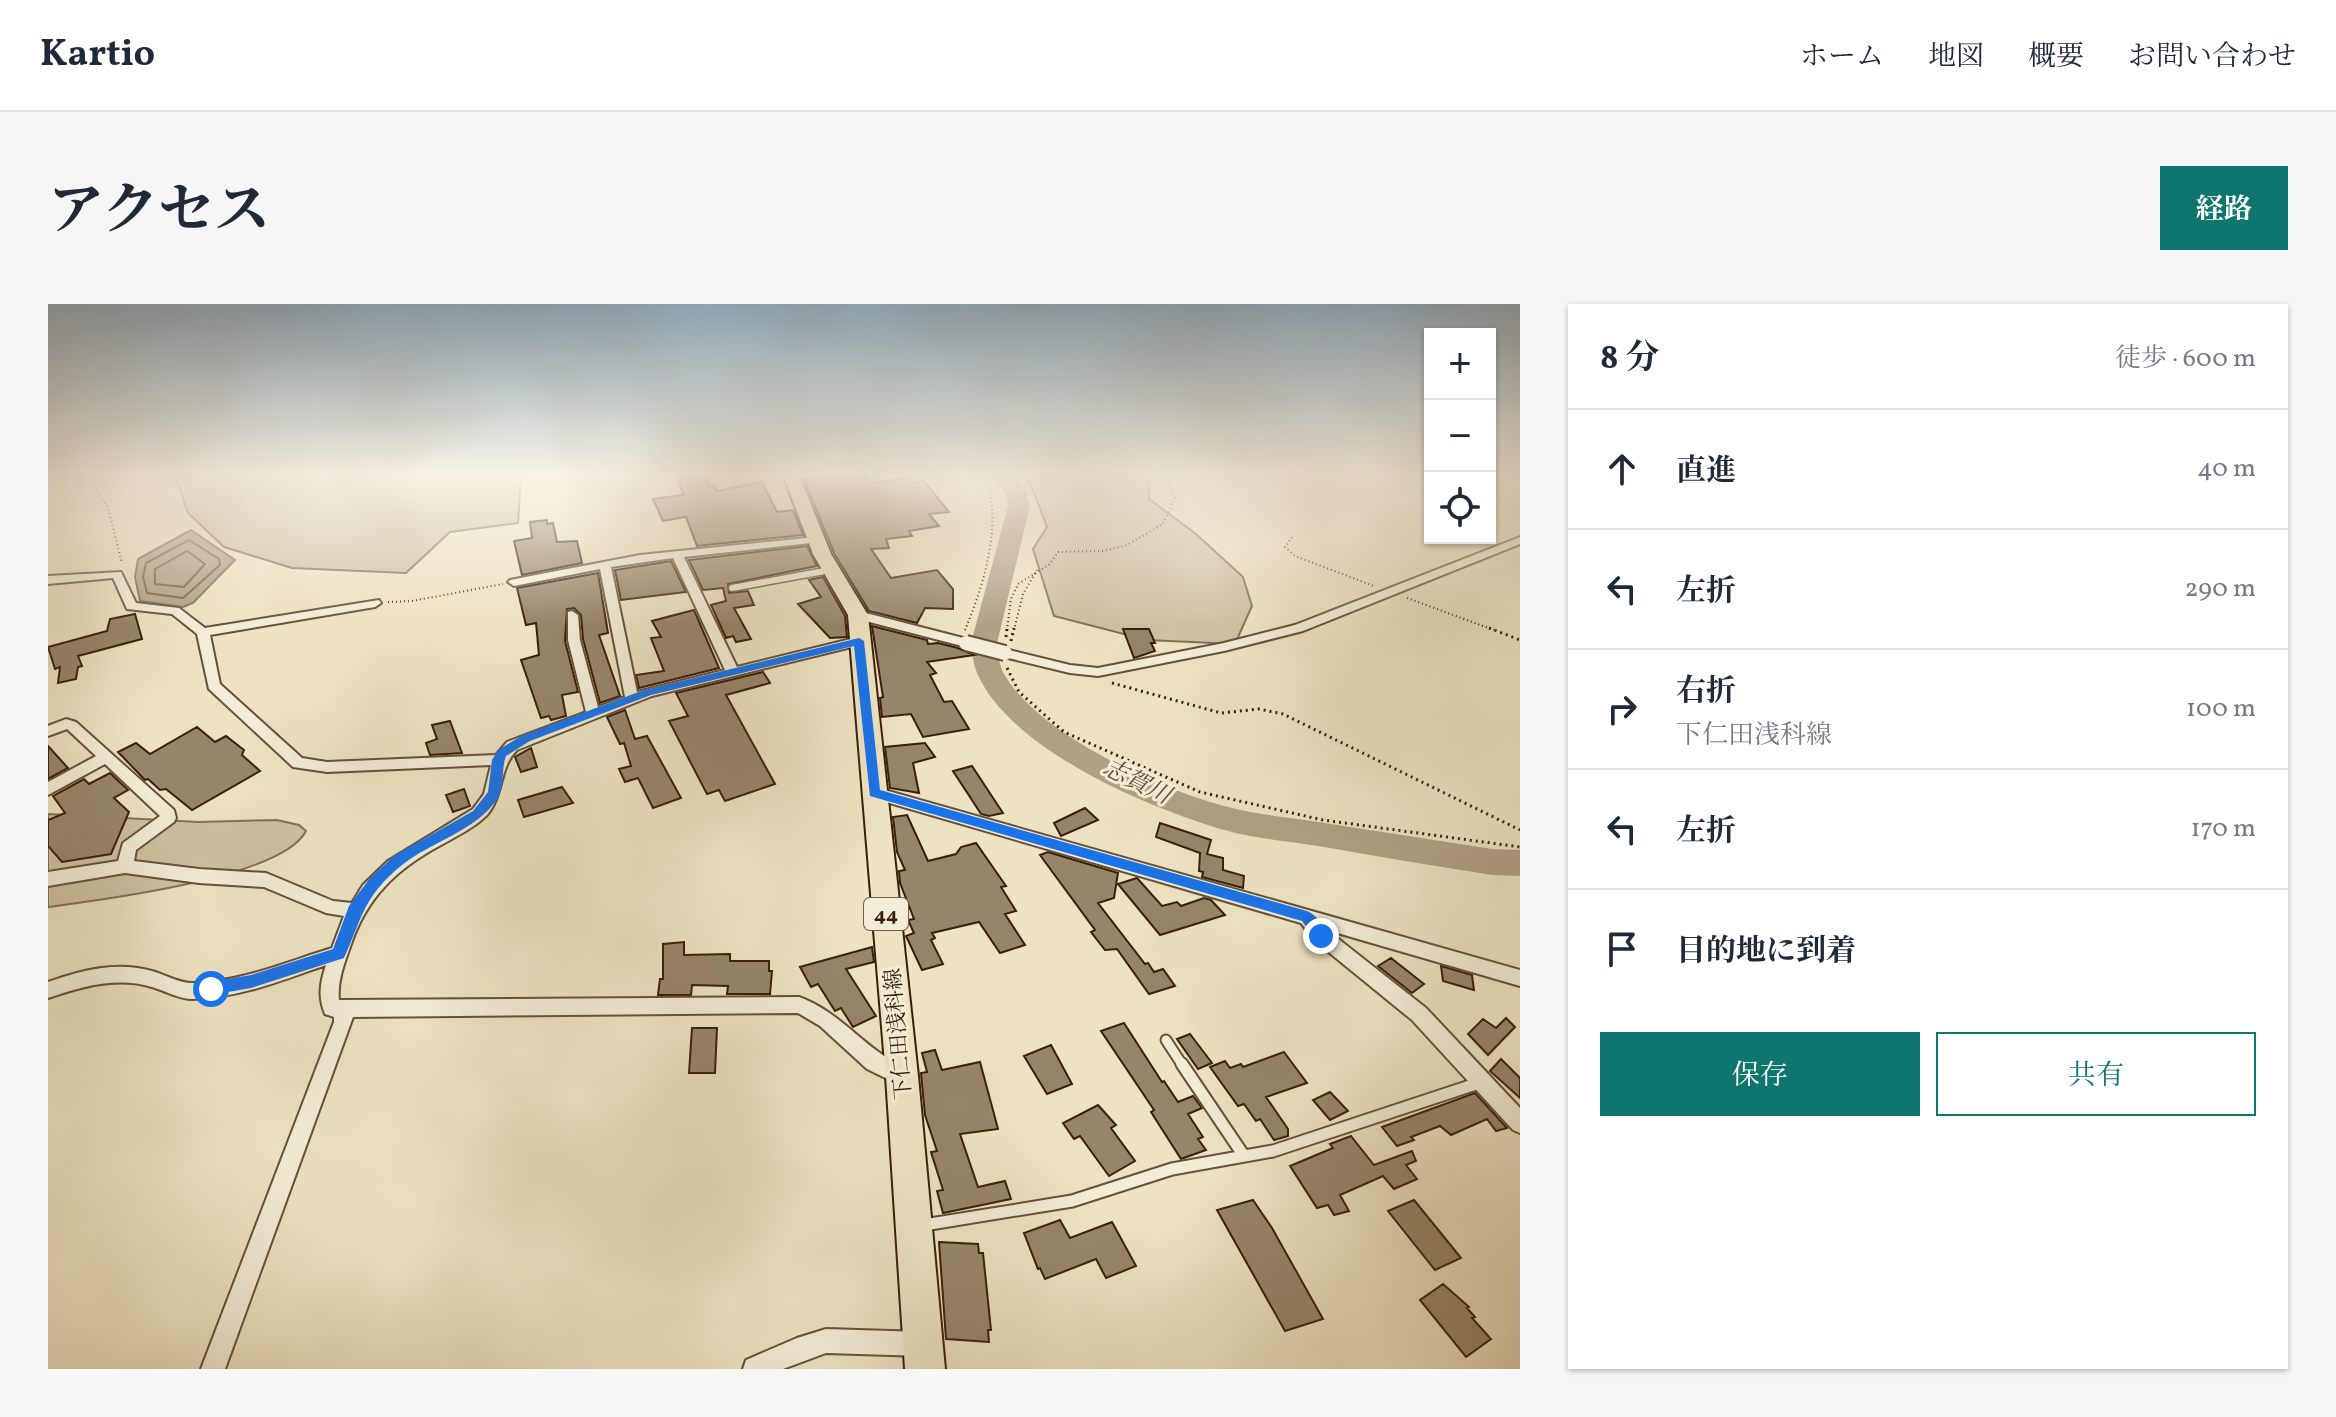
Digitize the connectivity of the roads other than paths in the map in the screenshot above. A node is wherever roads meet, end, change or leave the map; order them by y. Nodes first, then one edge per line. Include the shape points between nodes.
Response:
1 (810, 525) edge
2 (816, 540) junction
3 (1520, 540) edge
4 (677, 554) junction
5 (605, 565) junction
6 (830, 570) junction
7 (48, 580) edge
8 (514, 582) road end
9 (732, 588) dead end
10 (375, 603) road end
11 (572, 615) dead end
12 (859, 628) junction
13 (203, 632) junction
14 (732, 671) junction
15 (632, 699) junction
16 (593, 713) junction
17 (48, 731) edge
18 (106, 757) junction
19 (498, 760) junction
20 (48, 789) edge
21 (874, 793) junction
22 (125, 866) junction
23 (48, 879) edge
24 (354, 910) junction
25 (1307, 917) junction
26 (339, 953) junction
27 (1520, 978) edge
28 (48, 990) edge
29 (343, 1009) junction
30 (1166, 1040) dead end
31 (902, 1076) junction
32 (1483, 1082) junction
33 (1520, 1123) edge
34 (1244, 1156) junction
35 (914, 1226) junction
36 (924, 1356) edge
37 (213, 1369) edge
38 (755, 1369) edge

1 - 2 main road, 下仁田浅科線 / 44
2 - 4 street
2 - 6 main road, 下仁田浅科線 / 44
3 - 12 street, bridge via 1276,634 1112,670 1089,671 962,643
4 - 5 street
4 - 14 street
5 - 8 street
5 - 15 street
6 - 9 lane
6 - 12 main road, 下仁田浅科線 / 44
7 - 13 street via 117,574 131,606 175,611
10 - 13 street
11 - 16 street
12 - 14 street
12 - 21 main road, 下仁田浅科線 / 44
13 - 19 street via 214,686 298,763 327,767
14 - 15 street
15 - 16 street
16 - 19 street via 525,739
17 - 18 street via 71,725
18 - 20 street
18 - 22 street via 168,814 166,822 129,847
19 - 24 street via 494,794 477,814 399,860
21 - 25 street
21 - 31 main road, 下仁田浅科線 / 44
22 - 23 street
22 - 24 street via 266,880 332,908
24 - 26 street
25 - 27 street
25 - 32 street via 1321,936 1419,1014
26 - 28 street via 211,989 187,991 153,978 113,973
26 - 29 street via 328,1001 332,1008
29 - 31 street via 799,1005 821,1017 876,1065
29 - 37 street via 344,1022
30 - 34 lane
31 - 35 main road, 下仁田浅科線 / 44
32 - 33 street
32 - 34 lane
34 - 35 lane via 1172,1169 1072,1201
35 - 36 main road, 下仁田浅科線 / 44
36 - 38 street via 826,1341

